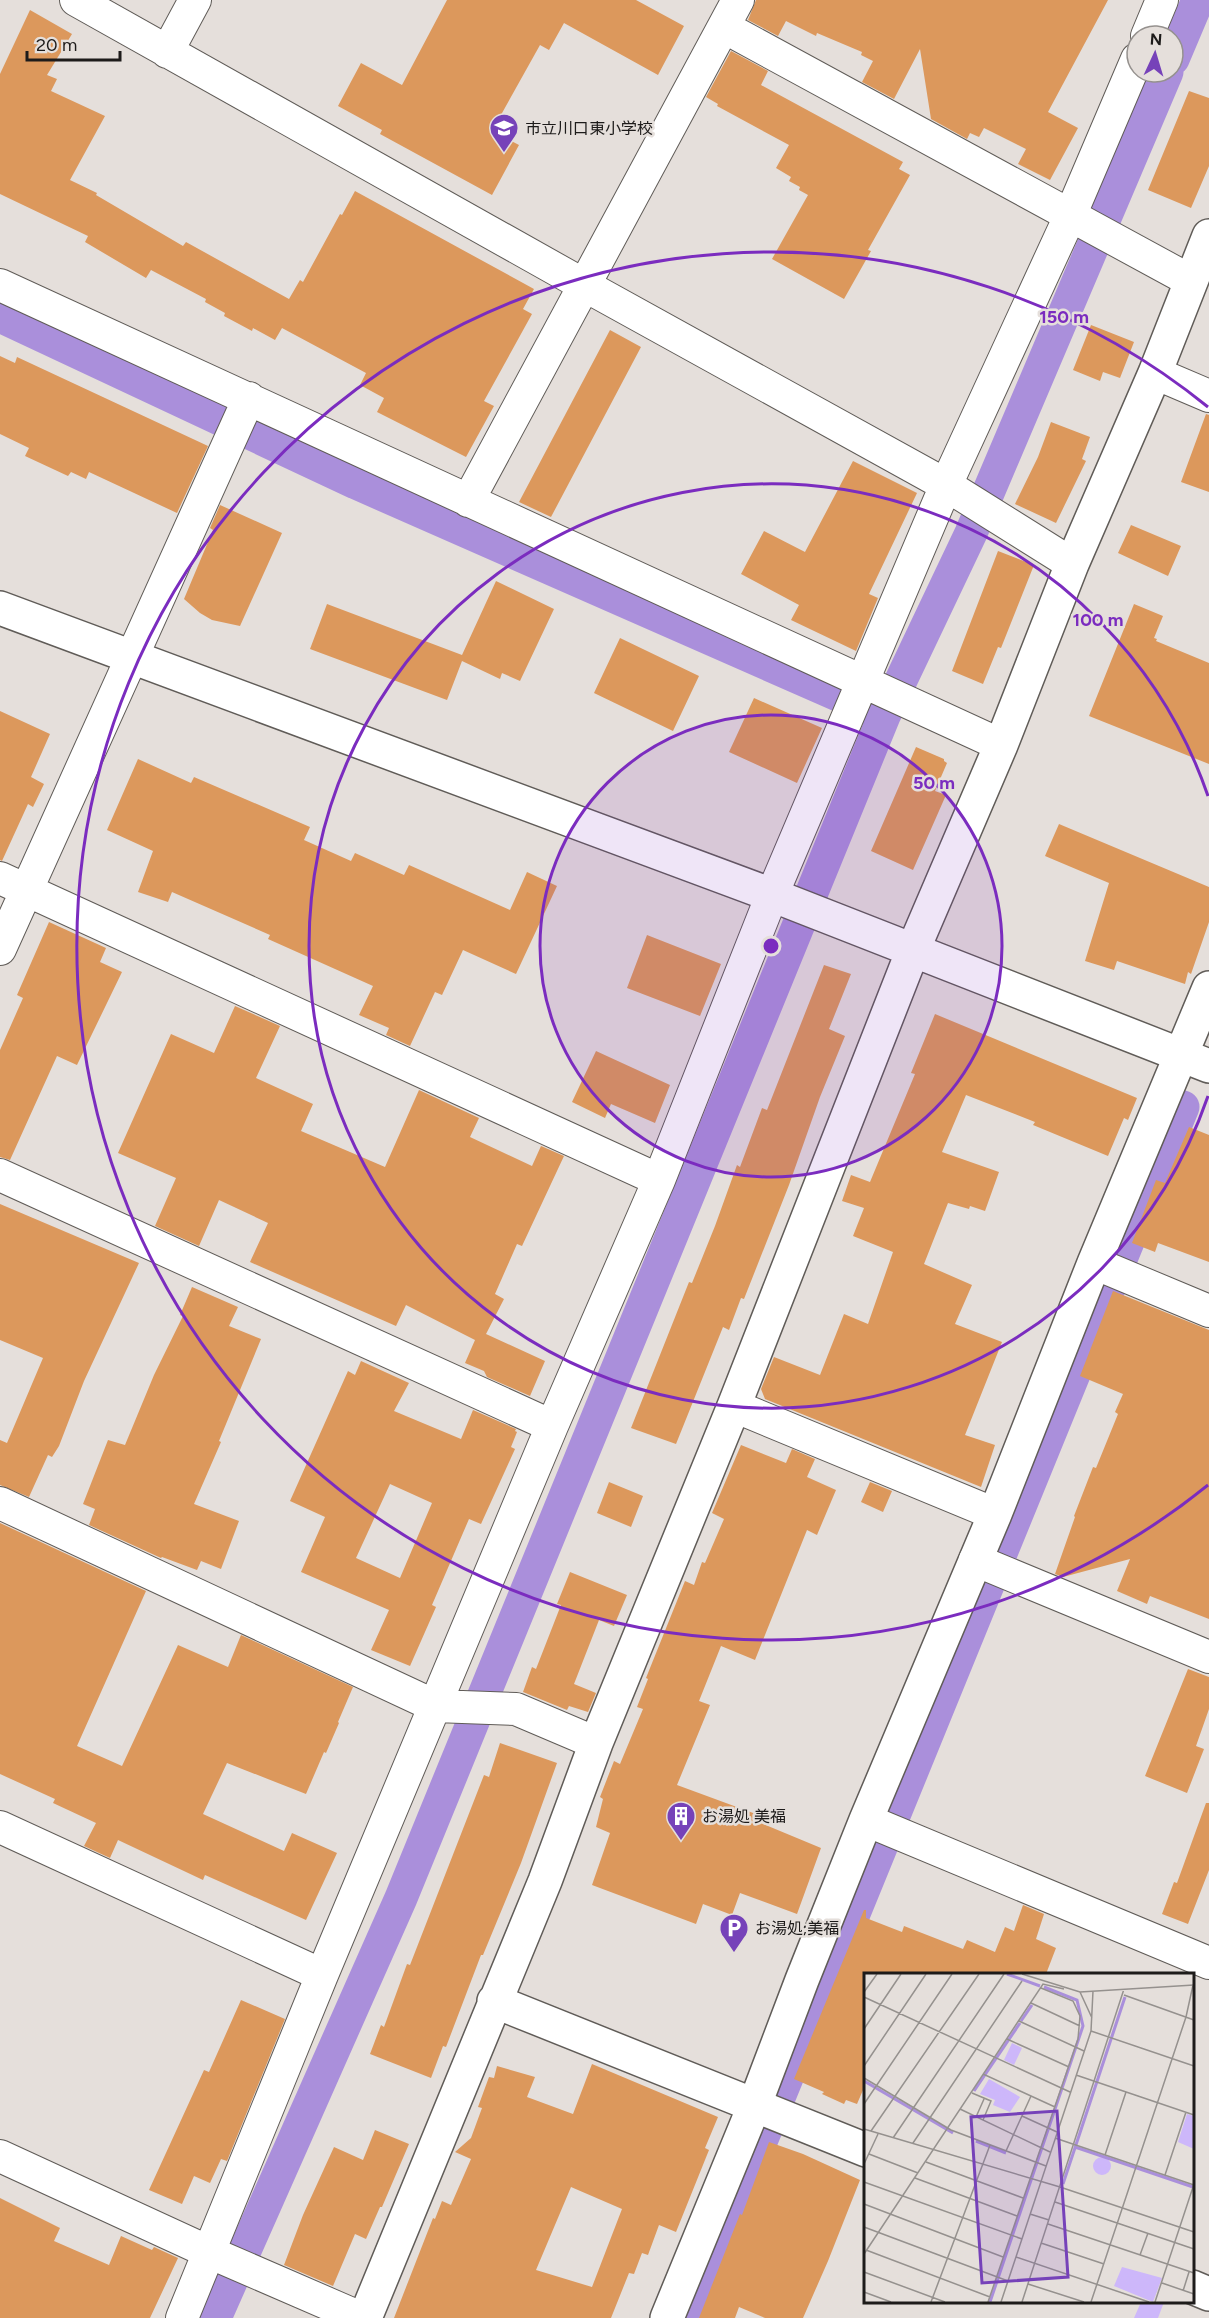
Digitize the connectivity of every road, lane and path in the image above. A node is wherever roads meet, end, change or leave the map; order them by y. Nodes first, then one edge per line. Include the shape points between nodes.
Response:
1 (76, 0) edge
2 (195, 0) edge
3 (1162, 0) edge
4 (731, 13) edge
5 (1152, 24) edge
6 (167, 52) junction
7 (1126, 84) edge
8 (1070, 216) junction
9 (1209, 236) edge
10 (1191, 281) junction
11 (0, 285) edge
12 (584, 285) junction
13 (1155, 373) junction
14 (1209, 396) edge
15 (249, 398) junction
16 (946, 485) junction
17 (468, 501) junction
18 (1072, 564) junction
19 (0, 608) edge
20 (134, 656) junction
21 (861, 693) junction
22 (1001, 745) junction
23 (13, 884) edge
24 (777, 897) junction
25 (0, 949) edge
26 (913, 950) junction
27 (1209, 988) edge
28 (1195, 1060) edge
29 (0, 1175) edge
30 (659, 1179) junction
31 (1094, 1263) junction
32 (1209, 1311) edge
33 (734, 1406) junction
34 (552, 1425) junction
35 (0, 1503) edge
36 (995, 1514) junction
37 (975, 1560) junction
38 (1209, 1657) edge
39 (435, 1706) junction
40 (596, 1743) junction
41 (866, 1820) junction
42 (0, 1827) edge
43 (1209, 1963) edge
44 (322, 1975) junction
45 (494, 2001) junction
46 (755, 2104) junction
47 (864, 2149) edge
48 (0, 2156) edge
49 (211, 2253) junction
50 (1194, 2288) edge
51 (1209, 2294) edge
52 (182, 2318) edge
53 (363, 2318) edge
54 (667, 2318) edge

1 - 6 street
2 - 6 street
3 - 5 street
4 - 8 street
4 - 12 street
6 - 12 street
7 - 8 street
8 - 10 street
8 - 16 street
9 - 10 street
10 - 13 street
11 - 15 street
12 - 16 street
12 - 17 street
13 - 14 street
13 - 18 street
15 - 17 street
15 - 20 street
16 - 18 street
16 - 21 street
17 - 21 street
18 - 22 street
19 - 20 street
20 - 23 street
20 - 24 street
21 - 22 street via 924,709
21 - 24 street
22 - 26 street
23 - 25 street
23 - 30 street
24 - 26 street
24 - 30 street
26 - 28 street
26 - 33 street
27 - 28 street
28 - 31 street
29 - 34 street
30 - 34 street
31 - 32 street
31 - 36 street
33 - 36 street
33 - 40 street
34 - 39 street
35 - 39 street
36 - 37 street
37 - 38 street
37 - 41 street
39 - 40 street via 516,1709
39 - 44 street
40 - 45 street via 545,1881
41 - 43 street
41 - 46 street
42 - 44 street
44 - 49 street
45 - 46 street
45 - 53 street
46 - 47 street
46 - 54 street
48 - 49 street
49 - 52 street
49 - 53 street
50 - 51 street

